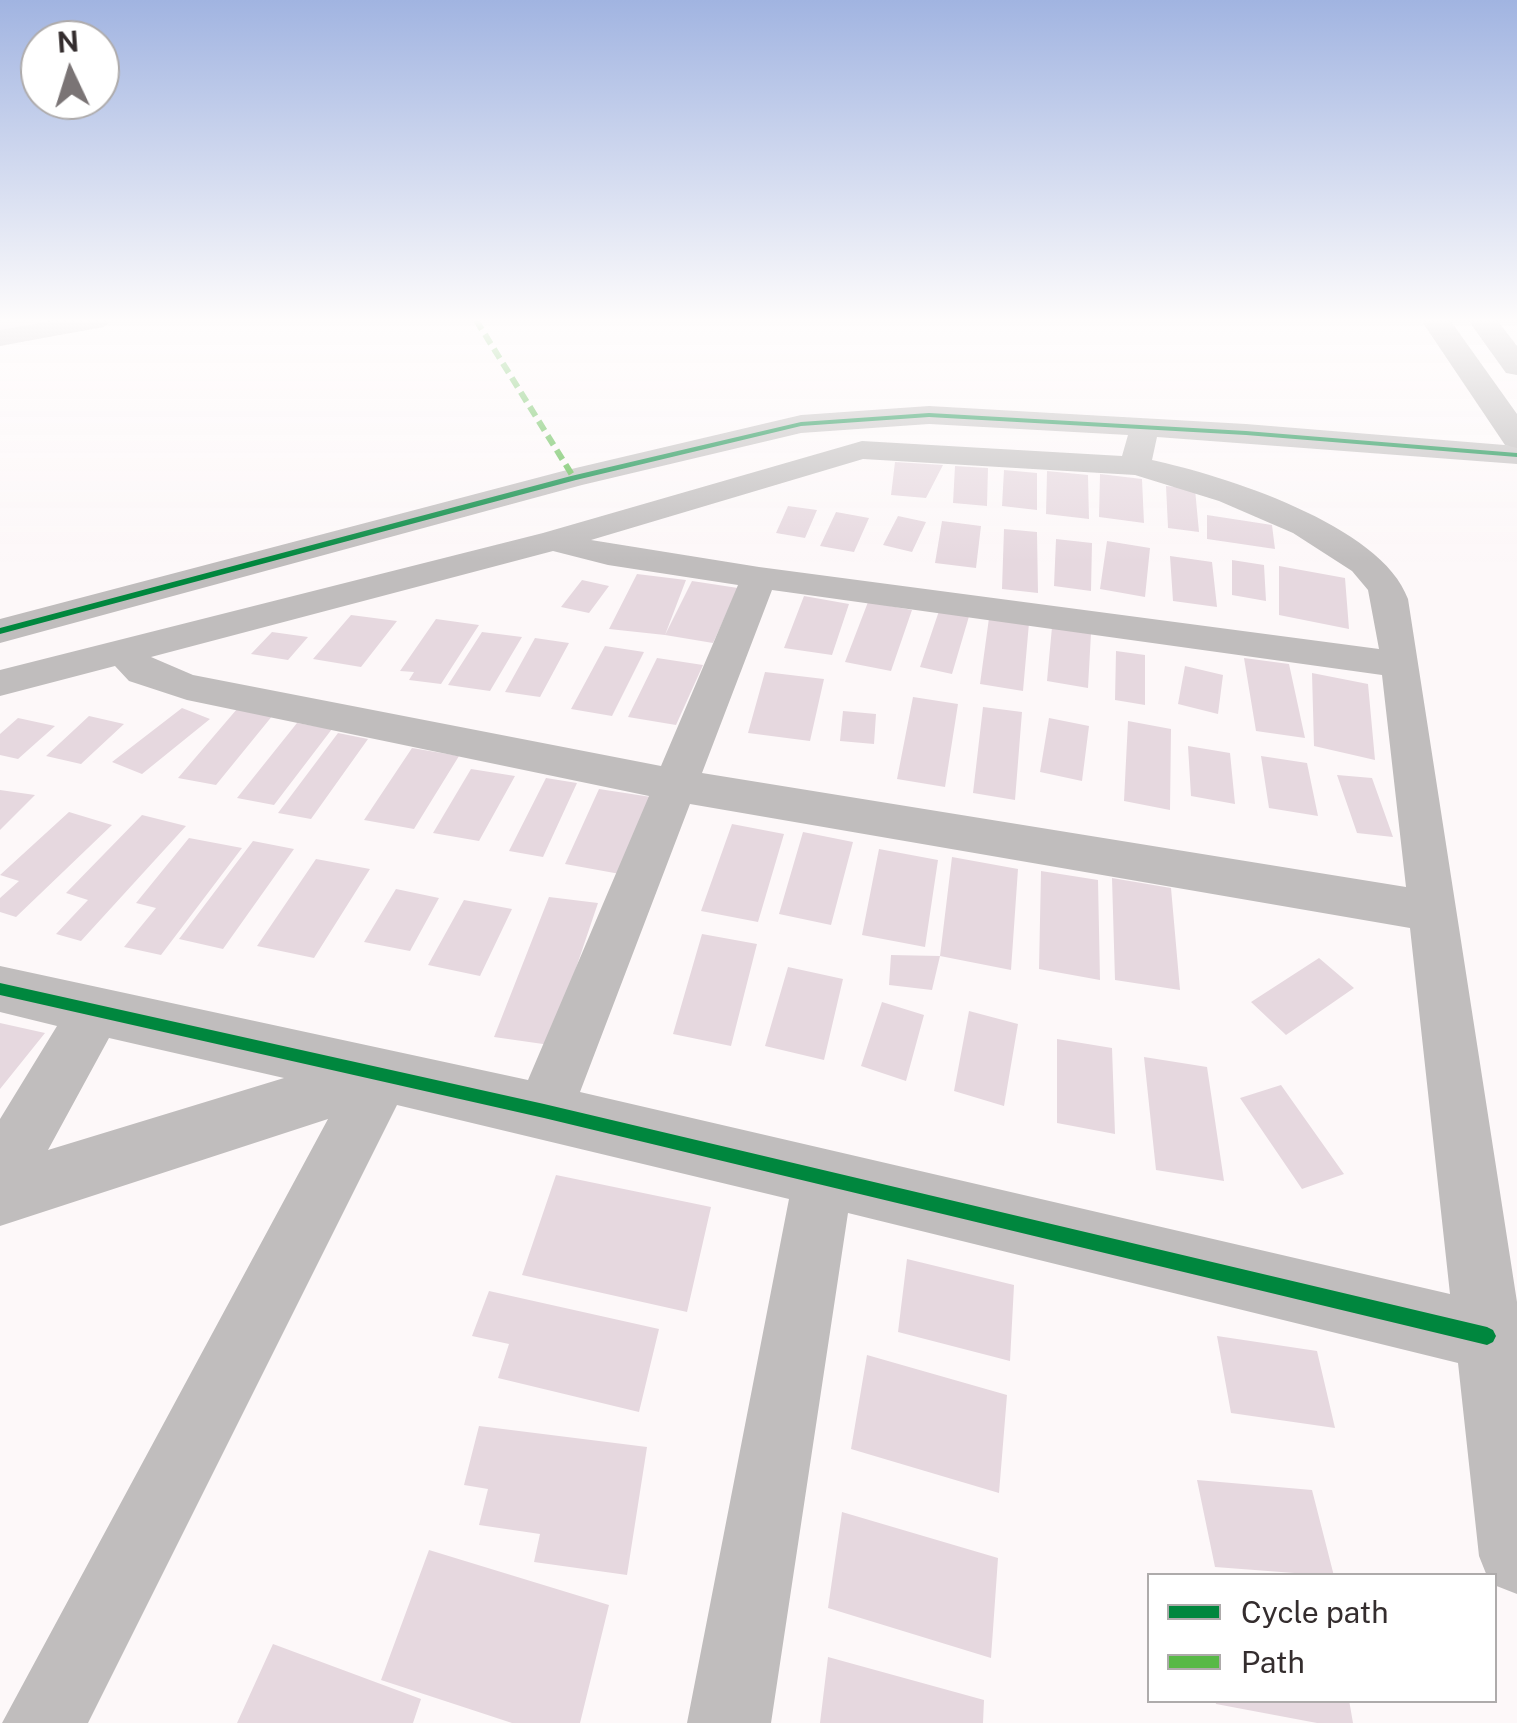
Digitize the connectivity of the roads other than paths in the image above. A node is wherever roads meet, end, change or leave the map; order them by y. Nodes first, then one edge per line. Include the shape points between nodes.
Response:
1 (1491, 400) edge
2 (1517, 438) edge
3 (1140, 447) junction
4 (1517, 455) edge
5 (555, 540) junction
6 (759, 578) junction
7 (0, 631) edge
8 (122, 650) junction
9 (1401, 666) junction
10 (0, 683) edge
11 (673, 784) junction
12 (1434, 912) junction
13 (0, 989) edge
14 (96, 1010) junction
15 (382, 1074) junction
16 (544, 1111) junction
17 (0, 1176) edge
18 (822, 1180) junction
19 (0, 1196) edge
20 (1487, 1336) junction
21 (1517, 1556) edge
22 (44, 1723) edge
23 (729, 1723) edge

1 - 2 main road
3 - 4 street
3 - 5 street via 862,450
3 - 7 street via 929,415 766,429
3 - 9 street via 1177,473 1296,523 1360,563 1385,585
5 - 6 street
5 - 8 street
6 - 9 street
6 - 11 street
8 - 10 street
8 - 11 street via 143,672 187,687
9 - 12 street
11 - 12 street
11 - 16 street
12 - 20 street
13 - 14 street
14 - 15 street
14 - 17 street
15 - 16 street
15 - 19 street
15 - 22 street
16 - 18 street
18 - 20 street
18 - 23 street
20 - 21 street

